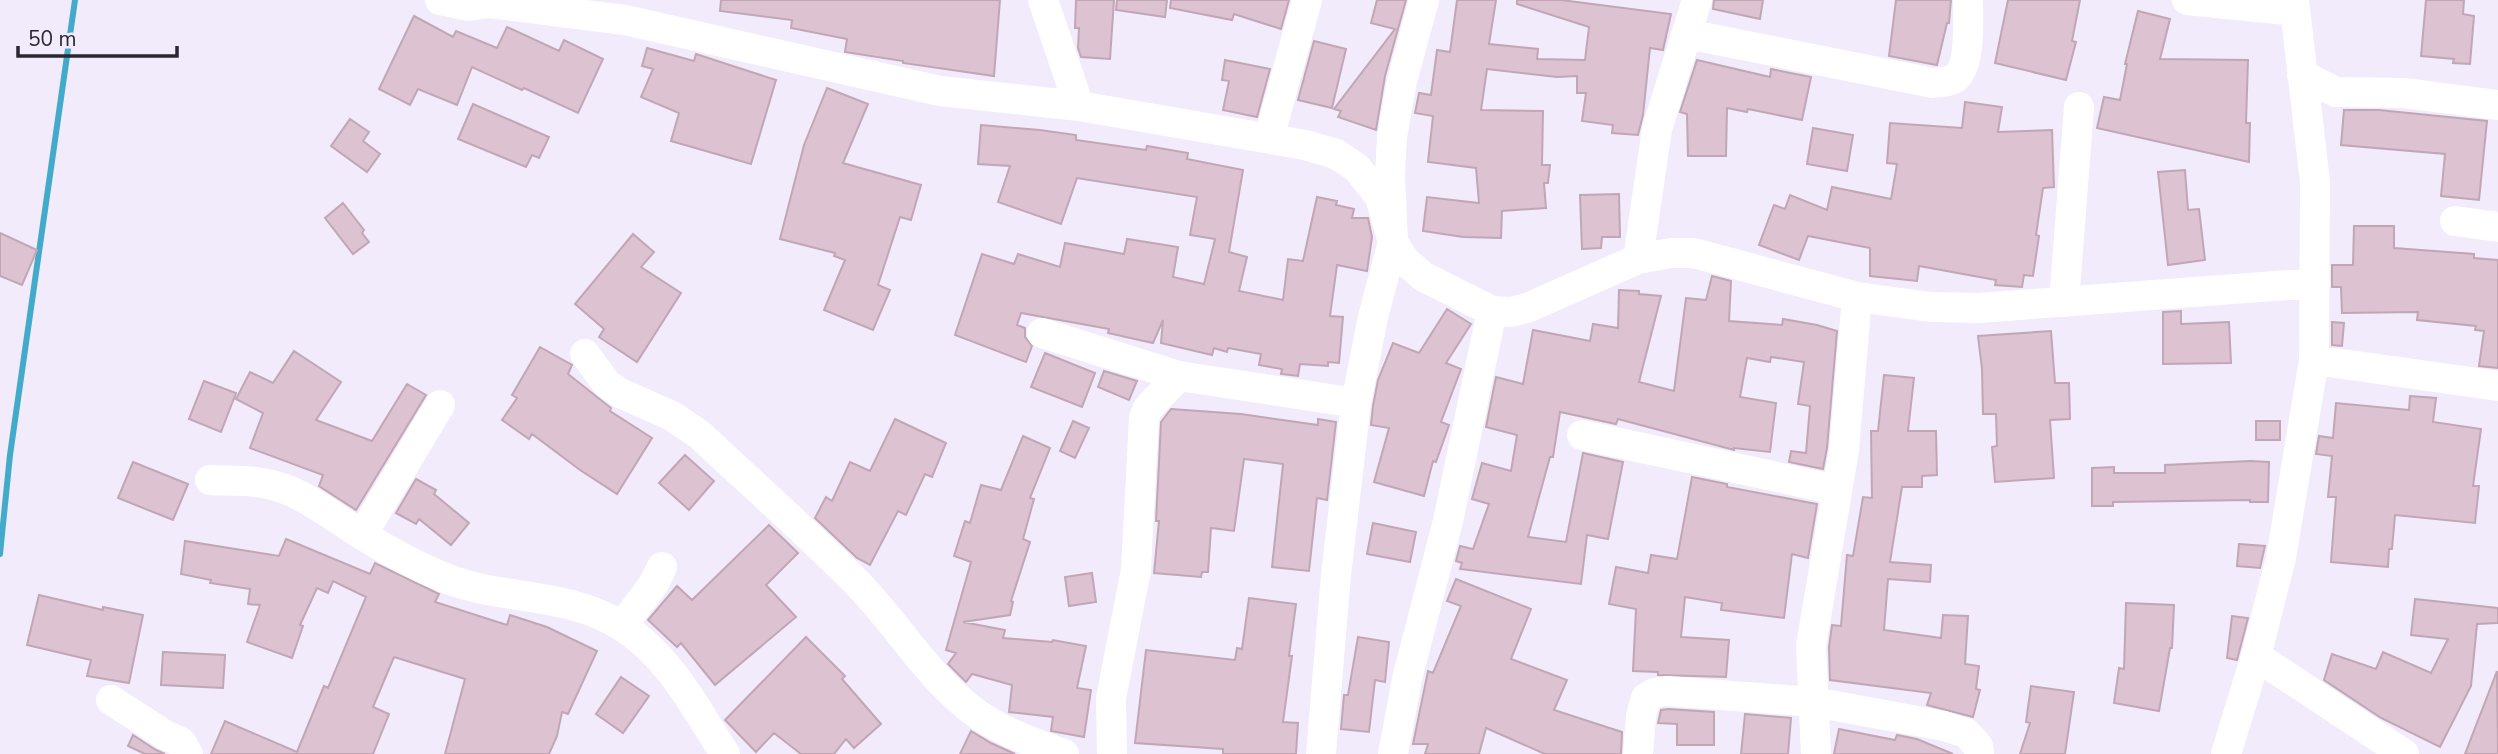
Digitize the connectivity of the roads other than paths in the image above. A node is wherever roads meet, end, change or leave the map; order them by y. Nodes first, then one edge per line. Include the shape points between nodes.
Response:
1 (440, 0) edge
2 (1043, 0) edge
3 (1307, 0) edge
4 (1424, 0) edge
5 (1697, 0) edge
6 (1969, 0) edge
7 (2187, 0) edge
8 (470, 3) edge
9 (2294, 6) edge
10 (1687, 34) junction
11 (2302, 75) junction
12 (2498, 105) edge
13 (1079, 106) junction
14 (2079, 107) dead end
15 (1269, 138) junction
16 (2455, 221) dead end
17 (2498, 228) edge
18 (1393, 242) junction
19 (1638, 259) junction
20 (2315, 283) junction
21 (1857, 297) junction
22 (2064, 302) junction
23 (1492, 311) junction
24 (1042, 333) dead end
25 (585, 354) dead end
26 (2314, 360) junction
27 (1179, 376) junction
28 (2498, 386) edge
29 (1356, 403) junction
30 (440, 405) dead end
31 (1582, 435) dead end
32 (210, 480) dead end
33 (1837, 490) junction
34 (362, 535) junction
35 (662, 566) dead end
36 (622, 626) junction
37 (2256, 656) junction
38 (111, 700) dead end
39 (1814, 702) junction
40 (188, 754) edge
41 (725, 754) edge
42 (1064, 754) edge
43 (1112, 754) edge
44 (1321, 754) edge
45 (1393, 754) edge
46 (1638, 754) edge
47 (1816, 754) edge
48 (1979, 754) edge
49 (2226, 754) edge
50 (2404, 754) edge

1 - 8 street
2 - 13 street
3 - 15 street
4 - 18 street via 1391,137
5 - 10 street
6 - 10 street via 1963,70 1954,80 1933,83
7 - 9 street
8 - 13 street via 625,20 927,88
9 - 11 street
10 - 19 street via 1657,129
11 - 12 street via 2336,92 2404,93
11 - 20 street via 2315,182
13 - 15 street
14 - 22 street
15 - 18 street via 1336,155 1357,168 1380,197
16 - 17 street
18 - 23 street via 1405,261 1424,277
18 - 29 street
19 - 21 street via 1694,253
19 - 23 street via 1527,308
20 - 22 street
20 - 26 street
21 - 22 street via 1931,307
21 - 33 street
23 - 45 street
24 - 27 street
25 - 42 street via 607,384 700,435 856,582 968,706 1020,737
26 - 28 street
26 - 37 street via 2281,558
27 - 29 street
27 - 43 street via 1144,418 1136,570 1114,674
29 - 44 street
30 - 34 street
31 - 33 street
32 - 34 street via 264,483 305,497
33 - 39 street via 1811,646
34 - 36 street via 445,578 583,608
35 - 36 street
36 - 41 street via 672,671
37 - 49 street
37 - 50 street
38 - 40 street via 181,742
39 - 46 street via 1654,693 1646,698
39 - 47 street
39 - 48 street via 1944,726 1966,733

